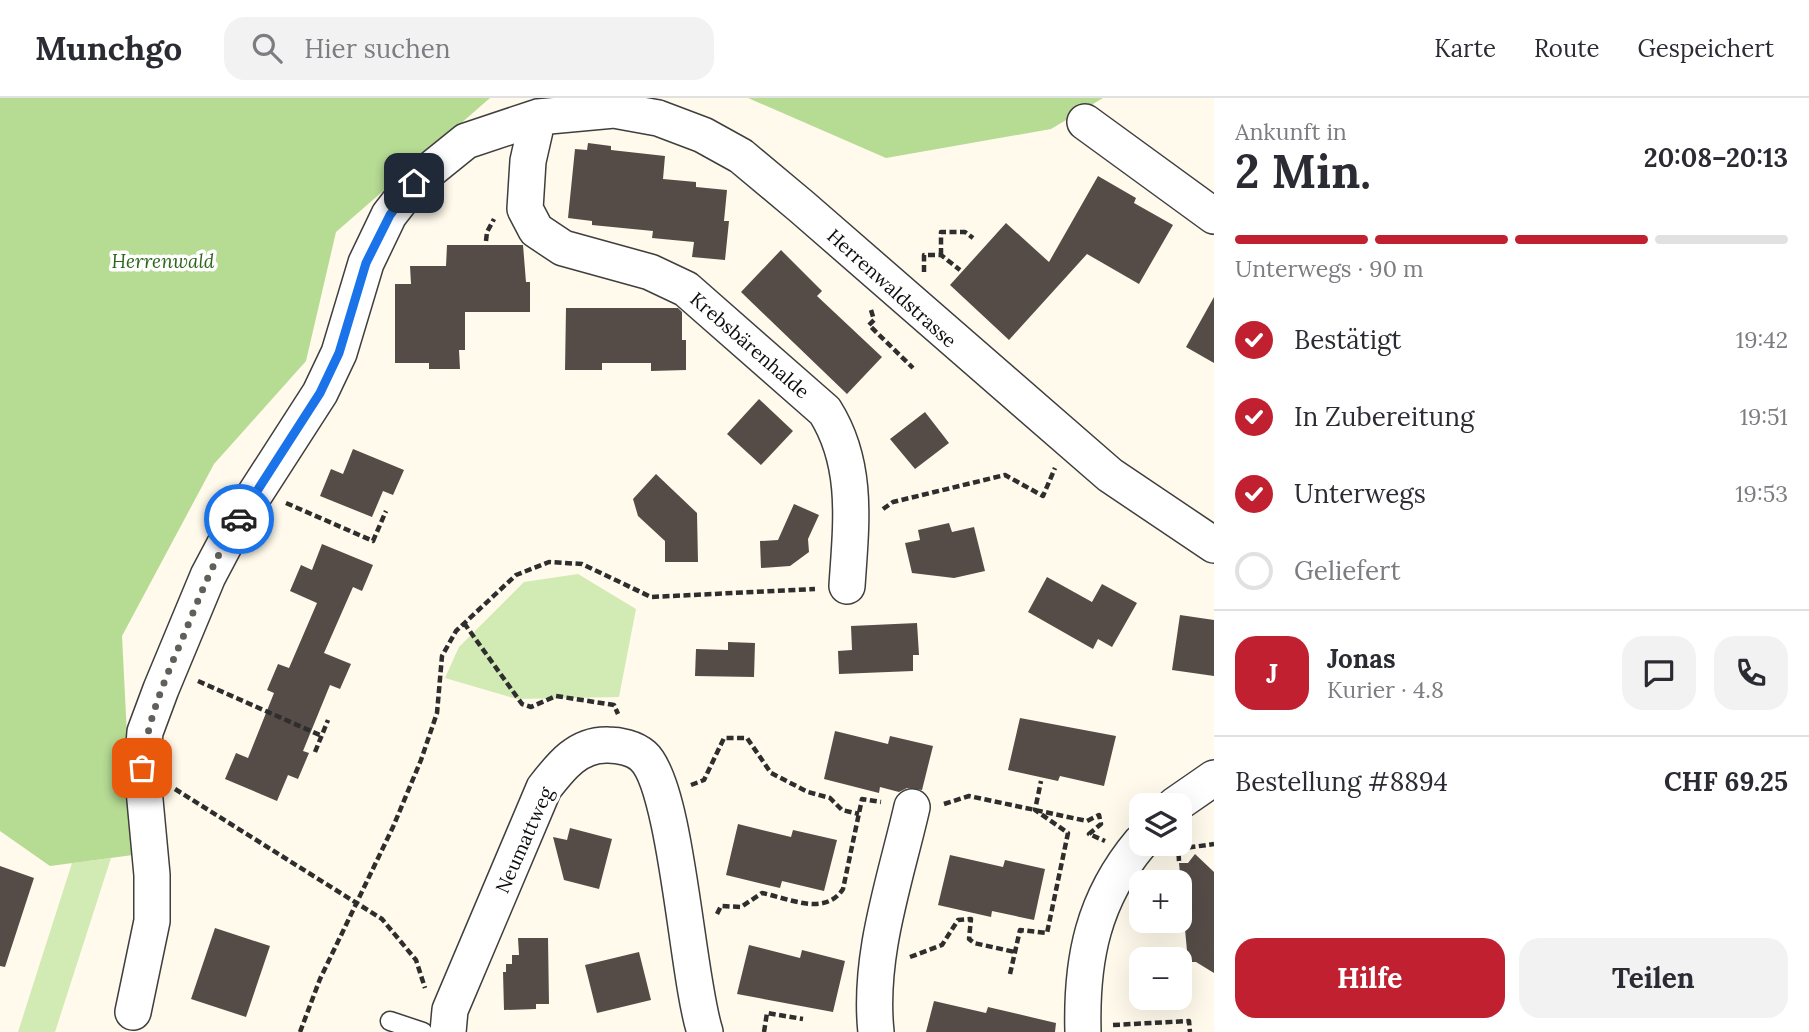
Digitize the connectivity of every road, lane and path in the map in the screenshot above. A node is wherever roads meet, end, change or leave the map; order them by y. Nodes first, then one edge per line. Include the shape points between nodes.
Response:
1 (538, 117) junction
2 (1085, 122) dead end
3 (1214, 216) edge
4 (973, 238) dead end
5 (928, 255) dead end
6 (941, 255) junction
7 (960, 270) dead end
8 (1057, 464) dead end
9 (290, 505) dead end
10 (386, 511) dead end
11 (851, 531) junction
12 (1214, 545) edge
13 (847, 586) dead end
14 (780, 592) dead end
15 (464, 623) junction
16 (170, 668) junction
17 (616, 707) dead end
18 (328, 720) dead end
19 (321, 736) junction
20 (315, 752) dead end
21 (142, 768) junction
22 (1214, 778) edge
23 (701, 781) dead end
24 (1041, 781) dead end
25 (1192, 793) edge
26 (914, 805) junction
27 (1035, 810) junction
28 (859, 814) junction
29 (1102, 839) dead end
30 (1214, 844) edge
31 (1192, 845) edge
32 (1129, 856) edge
33 (1179, 856) edge
34 (1179, 860) dead end
35 (357, 903) junction
36 (724, 905) dead end
37 (1015, 952) junction
38 (900, 961) dead end
39 (1010, 974) dead end
40 (428, 997) dead end
41 (133, 1012) dead end
42 (803, 1019) dead end
43 (390, 1021) dead end
44 (1092, 1029) edge
45 (300, 1032) edge
46 (423, 1032) edge
47 (448, 1032) edge
48 (705, 1032) edge
49 (764, 1032) edge
50 (876, 1032) edge
51 (1190, 1032) edge

1 - 11 street, Krebsbärenhalde via 528,161 525,209 536,230 563,248 650,272 686,289 825,411 839,434 853,496
1 - 12 street, Herrenwaldstrasse via 623,110 703,135 741,156 1100,466
1 - 16 street, Herrenwaldstrasse via 466,141 414,183 390,215 366,263 339,353 320,393 235,525
2 - 3 street
4 - 6 path via 965,232 942,232
5 - 6 path
6 - 7 path
8 - 11 path via 1043,496 1005,475 893,502
9 - 10 path via 373,541
11 - 13 street, Krebsbärenhalde
14 - 15 path via 651,597 582,564 549,562 516,575
15 - 17 path via 522,704 531,707 556,696
15 - 35 path via 442,656 437,713 421,760
16 - 19 path
16 - 21 street, Herrenwaldstrasse via 145,732
18 - 19 path
19 - 20 path
21 - 35 path
21 - 41 street, Herrenwaldstrasse via 152,921
22 - 25 street
23 - 28 path via 724,738 747,738 771,773 830,798 842,810
24 - 27 path
26 - 27 path via 969,796
26 - 28 path via 862,799
26 - 50 street via 876,961
27 - 29 path via 1087,821 1099,815 1101,824 1089,834
27 - 37 path via 1068,833 1047,933 1020,930
28 - 36 path via 838,897 816,905 762,893 741,907
30 - 31 path
32 - 44 street via 1087,945 1082,986
33 - 34 path
35 - 40 path via 382,919 416,960
35 - 45 path
37 - 38 path via 974,943 969,939 971,919 964,919 958,920 942,945
37 - 39 path
42 - 49 path via 767,1013
43 - 46 lane
44 - 51 path via 1189,1021
47 - 48 street, Neumattweg via 450,1010 544,788 564,762 584,749 603,745 630,749 644,757 662,797

